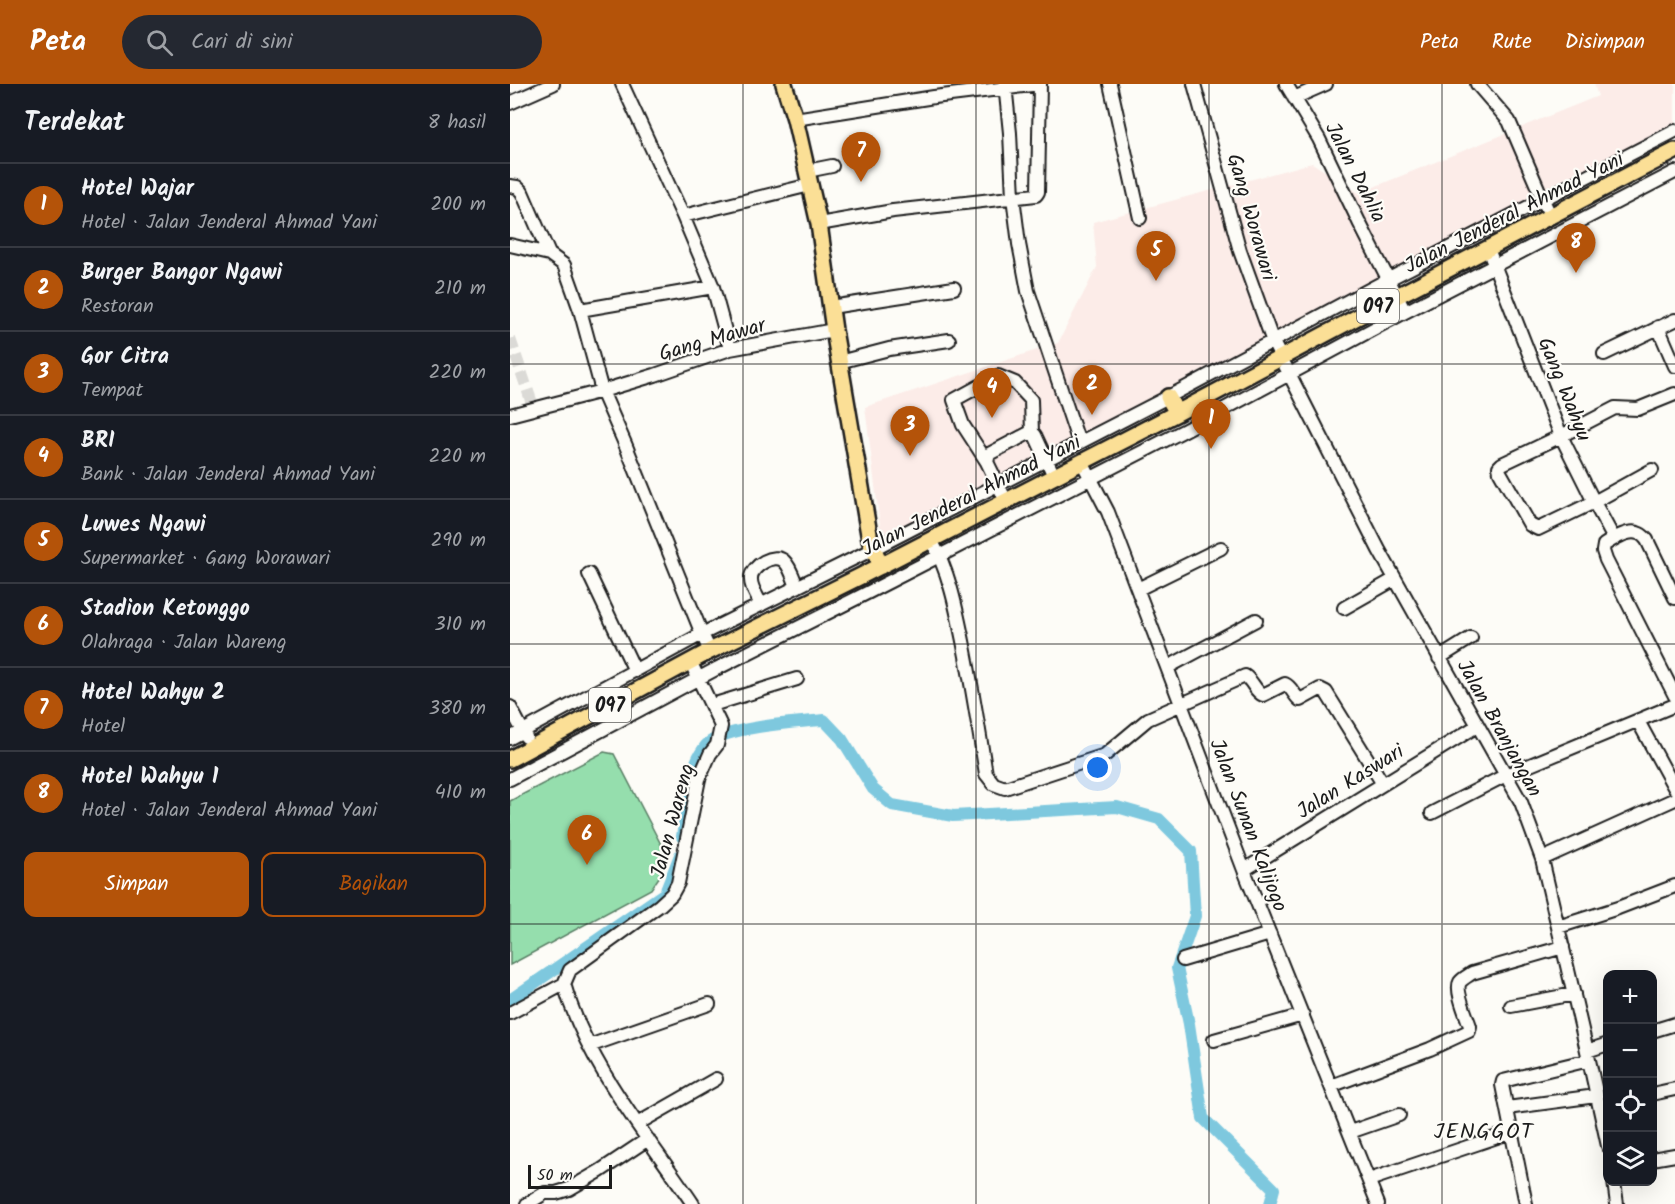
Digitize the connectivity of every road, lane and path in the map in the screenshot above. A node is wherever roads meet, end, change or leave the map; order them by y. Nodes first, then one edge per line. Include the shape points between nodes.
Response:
1 (554, 84) edge
2 (622, 84) edge
3 (784, 84) edge
4 (931, 84) edge
5 (1040, 84) edge
6 (1110, 84) edge
7 (1194, 84) edge
8 (1286, 84) edge
9 (1326, 84) edge
10 (1477, 84) edge
11 (1005, 86) edge
12 (934, 97) junction
13 (1294, 98) junction
14 (510, 103) edge
15 (795, 119) junction
16 (1675, 131) edge
17 (1673, 157) edge
18 (832, 166) dead end
19 (1675, 172) edge
20 (809, 178) junction
21 (510, 186) edge
22 (1013, 197) junction
23 (1543, 200) junction
24 (683, 216) junction
25 (1551, 217) junction
26 (1140, 218) dead end
27 (819, 224) junction
28 (510, 245) edge
29 (1488, 249) junction
30 (549, 254) junction
31 (1496, 266) junction
32 (1389, 279) junction
33 (713, 287) junction
34 (954, 288) dead end
35 (1397, 296) junction
36 (831, 307) junction
37 (580, 310) junction
38 (1405, 312) junction
39 (1675, 320) edge
40 (1658, 327) junction
41 (834, 330) junction
42 (949, 340) dead end
43 (1273, 342) junction
44 (730, 349) junction
45 (1604, 354) dead end
46 (1281, 358) junction
47 (839, 362) junction
48 (1675, 366) edge
49 (1289, 375) junction
50 (602, 391) junction
51 (1675, 394) edge
52 (1168, 397) junction
53 (1177, 413) junction
54 (510, 415) edge
55 (1032, 433) junction
56 (1561, 436) junction
57 (1079, 443) junction
58 (1046, 459) junction
59 (987, 462) junction
60 (1082, 462) junction
61 (1652, 470) dead end
62 (1054, 476) junction
63 (1090, 478) junction
64 (997, 484) junction
65 (1006, 501) junction
66 (1594, 502) junction
67 (1614, 538) junction
68 (931, 540) junction
69 (1221, 548) dead end
70 (873, 549) junction
71 (940, 555) junction
72 (881, 566) junction
73 (590, 574) dead end
74 (1395, 579) junction
75 (797, 586) junction
76 (1138, 589) junction
77 (1675, 598) edge
78 (761, 604) junction
79 (1344, 608) dead end
80 (1256, 621) dead end
81 (702, 634) junction
82 (1472, 638) dead end
83 (710, 651) junction
84 (1439, 658) junction
85 (690, 661) junction
86 (1168, 667) junction
87 (634, 671) junction
88 (699, 678) junction
89 (797, 679) dead end
90 (1675, 696) edge
91 (1181, 704) junction
92 (712, 705) junction
93 (1675, 705) edge
94 (510, 706) edge
95 (1638, 721) junction
96 (1477, 726) junction
97 (523, 731) junction
98 (510, 738) edge
99 (532, 748) junction
100 (510, 759) edge
101 (1506, 775) junction
102 (510, 779) edge
103 (1383, 784) junction
104 (1675, 789) edge
105 (1675, 799) edge
106 (1432, 813) dead end
107 (1542, 859) junction
108 (1244, 870) junction
109 (1675, 886) edge
110 (1558, 927) junction
111 (1270, 933) junction
112 (1563, 947) junction
113 (1183, 960) dead end
114 (564, 984) junction
115 (1574, 994) junction
116 (709, 1004) dead end
117 (1511, 1006) dead end
118 (510, 1013) edge
119 (1303, 1015) junction
120 (1675, 1024) edge
121 (1657, 1030) edge
122 (1214, 1040) dead end
123 (589, 1046) junction
124 (1603, 1047) edge
125 (1588, 1055) junction
126 (716, 1079) dead end
127 (1331, 1086) junction
128 (1675, 1089) edge
129 (1657, 1093) edge
130 (1601, 1101) edge
131 (1508, 1108) junction
132 (1399, 1115) dead end
133 (637, 1124) junction
134 (1350, 1132) junction
135 (1512, 1132) junction
136 (1606, 1132) edge
137 (648, 1139) junction
138 (1675, 1155) edge
139 (1657, 1158) edge
140 (1369, 1180) junction
141 (1615, 1186) edge
142 (527, 1204) edge
143 (693, 1204) edge
144 (1378, 1204) edge
145 (1526, 1204) edge
146 (1617, 1204) edge

1 - 14 street
2 - 24 street
3 - 15 main road
4 - 12 street
5 - 11 street
5 - 22 street via 1038,192
6 - 26 street
7 - 43 street, Gang Worawari via 1240,251
8 - 13 street, Jalan Dahlia
9 - 13 street
10 - 23 street via 1509,121
11 - 12 street
11 - 22 street
12 - 15 street
13 - 32 street, Jalan Dahlia via 1319,139
15 - 20 main road
16 - 23 street
17 - 25 main road, Jalan Jenderal Ahmad Yani / 097
18 - 20 street
19 - 31 street
20 - 24 street
20 - 27 main road
21 - 30 street via 522,192
22 - 27 street
22 - 57 street via 1028,291
23 - 25 street
23 - 32 street
24 - 33 street
25 - 29 main road, Jalan Jenderal Ahmad Yani / 097
27 - 36 main road
28 - 30 street
29 - 31 street, Gang Wahyu
29 - 35 main road, Jalan Jenderal Ahmad Yani / 097
30 - 37 street via 564,265
31 - 38 street
31 - 56 street, Gang Wahyu
32 - 35 street, Jalan Dahlia
32 - 43 street
33 - 37 street
33 - 44 street
34 - 36 street
35 - 38 street, Jalan Dahlia
35 - 46 main road, Jalan Jenderal Ahmad Yani / 097
36 - 41 main road
37 - 50 street
38 - 49 street
39 - 40 street
40 - 45 street
40 - 48 street
41 - 44 street, Gang Mawar
41 - 47 main road
42 - 47 street
43 - 46 street, Gang Worawari
43 - 52 street
44 - 50 street, Gang Mawar
46 - 49 street, Jalan Branjangan
46 - 53 main road, Jalan Jenderal Ahmad Yani / 097
47 - 70 main road
49 - 63 street
49 - 74 street, Jalan Branjangan
50 - 54 street, Gang Mawar
50 - 81 street
51 - 56 street via 1638,409 1615,408
52 - 53 main road
52 - 57 street
53 - 60 main road, Jalan Jenderal Ahmad Yani / 097
55 - 58 street
55 - 59 street via 988,454
55 - 59 street via 1031,400 1015,383 998,376 954,400 963,425
56 - 66 street, Gang Wahyu
56 - 66 street via 1502,464 1500,472 1530,525 1538,529
57 - 58 street
58 - 62 street
58 - 64 street
59 - 64 street
60 - 62 main road, Jalan Jenderal Ahmad Yani / 097
60 - 63 street, Jalan Sunan Kalijogo
61 - 66 street
62 - 65 main road, Jalan Jenderal Ahmad Yani / 097
63 - 71 street
63 - 76 street, Jalan Sunan Kalijogo via 1108,512
64 - 65 street
64 - 70 street
65 - 68 main road, Jalan Jenderal Ahmad Yani / 097
66 - 67 street, Gang Wahyu
67 - 77 street via 1633,532 1641,534
67 - 90 street via 1604,545 1606,560
68 - 71 street
68 - 72 main road, Jalan Jenderal Ahmad Yani / 097
69 - 76 street
70 - 72 main road
70 - 75 street
71 - 88 street
71 - 91 street via 956,606 986,774 994,784 1005,788 1105,755 1148,719
72 - 83 main road, Jalan Jenderal Ahmad Yani / 097
73 - 87 street
74 - 79 street
74 - 84 street, Jalan Branjangan
75 - 78 street
75 - 78 street via 780,558 754,567 751,583
76 - 86 street, Jalan Sunan Kalijogo
78 - 81 street
80 - 86 street
81 - 83 street
81 - 87 street
82 - 84 street
83 - 85 main road, Jalan Jenderal Ahmad Yani / 097
84 - 96 street, Jalan Branjangan
85 - 88 street, Jalan Wareng
85 - 99 main road, Jalan Jenderal Ahmad Yani / 097
86 - 91 street, Jalan Sunan Kalijogo
87 - 97 street
88 - 92 street, Jalan Wareng
88 - 102 street
89 - 92 street
91 - 103 street via 1245,676 1263,695 1285,684 1300,700 1323,690
91 - 108 street, Jalan Sunan Kalijogo
92 - 114 street, Jalan Wareng via 721,726 717,745 699,779 678,883 660,905 581,960 570,970
93 - 95 street
94 - 97 street
95 - 101 street
95 - 104 street
96 - 101 street, Jalan Branjangan
96 - 103 street, Jalan Kaswari
97 - 98 street
97 - 99 street
99 - 100 main road, Jalan Jenderal Ahmad Yani / 097
101 - 106 street
101 - 107 street, Jalan Branjangan via 1521,802
103 - 108 street, Jalan Kaswari
105 - 107 street
107 - 110 street, Jalan Branjangan
108 - 111 street, Jalan Sunan Kalijogo
109 - 110 street
110 - 112 street, Jalan Branjangan
111 - 113 street
111 - 119 street, Jalan Sunan Kalijogo
112 - 115 street, Jalan Branjangan
112 - 127 street via 1465,978 1458,986 1469,1031
114 - 118 street
114 - 123 street
115 - 117 street
115 - 125 street, Jalan Branjangan
116 - 123 street
119 - 122 street
119 - 127 street, Jalan Sunan Kalijogo
120 - 121 street
123 - 133 street
124 - 125 street
125 - 130 street, Jalan Branjangan
125 - 131 street via 1503,1081
126 - 133 street
127 - 134 street, Jalan Sunan Kalijogo
128 - 129 street
130 - 131 street
130 - 136 street, Jalan Branjangan
131 - 135 street
132 - 134 street
133 - 137 street
134 - 140 street, Jalan Sunan Kalijogo
135 - 140 street
135 - 145 street
137 - 142 street via 569,1189 545,1193
137 - 143 street
138 - 139 street
140 - 144 street, Jalan Sunan Kalijogo
141 - 146 street

